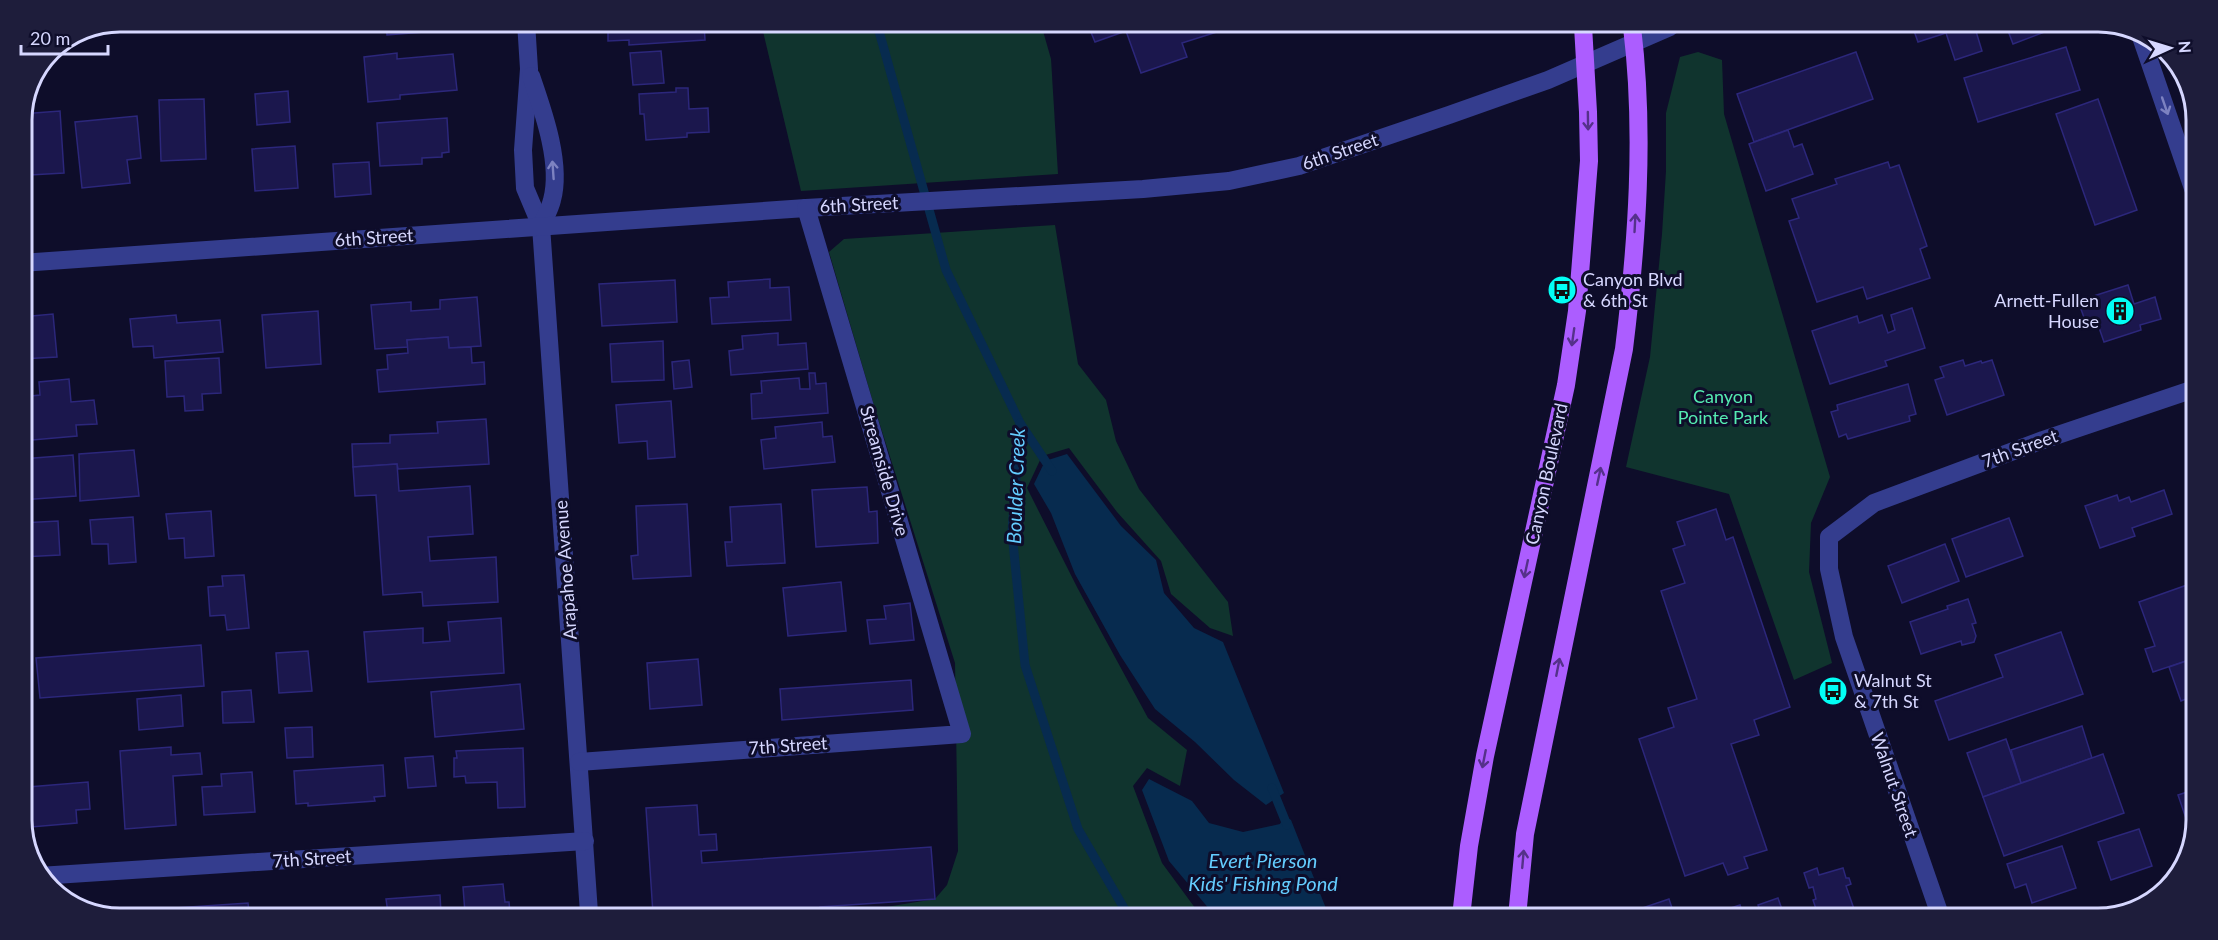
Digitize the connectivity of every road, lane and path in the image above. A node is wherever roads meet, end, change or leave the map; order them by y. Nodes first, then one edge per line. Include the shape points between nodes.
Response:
1 (527, 32) edge
2 (1583, 32) edge
3 (1633, 34) edge
4 (2143, 43) edge
5 (1586, 63) junction
6 (529, 69) junction
7 (2186, 168) edge
8 (806, 208) junction
9 (542, 226) junction
10 (32, 262) edge
11 (2186, 392) edge
12 (1851, 521) joint
13 (962, 734) joint
14 (579, 762) junction
15 (585, 841) junction
16 (51, 875) edge
17 (590, 908) edge
18 (1462, 908) edge
19 (1518, 908) edge
20 (1938, 908) edge

1 - 6 street, Arapahoe Avenue
2 - 5 main road, Canyon Boulevard
3 - 5 street, 6th Street
19 -> 3 main road via 1525,834 1624,349 1637,181
4 -> 7 street
5 - 8 street, 6th Street via 1548,80 1278,172 1143,189
5 -> 18 main road, Canyon Boulevard via 1589,161 1577,311 1566,385 1485,756
6 - 9 street, Arapahoe Avenue via 523,150 525,188
9 -> 6 street, Arapahoe Avenue via 554,191 552,149
8 - 9 street, 6th Street
8 - 13 street, Streamside Drive
9 - 10 street, 6th Street
9 - 14 street, Arapahoe Avenue
11 - 12 street, 7th Street via 1884,500
12 - 20 street, Walnut Street via 1829,537 1829,569 1844,637
13 - 14 street, 7th Street
14 - 15 street, Arapahoe Avenue
15 - 16 street, 7th Street
15 - 17 street, Arapahoe Avenue

